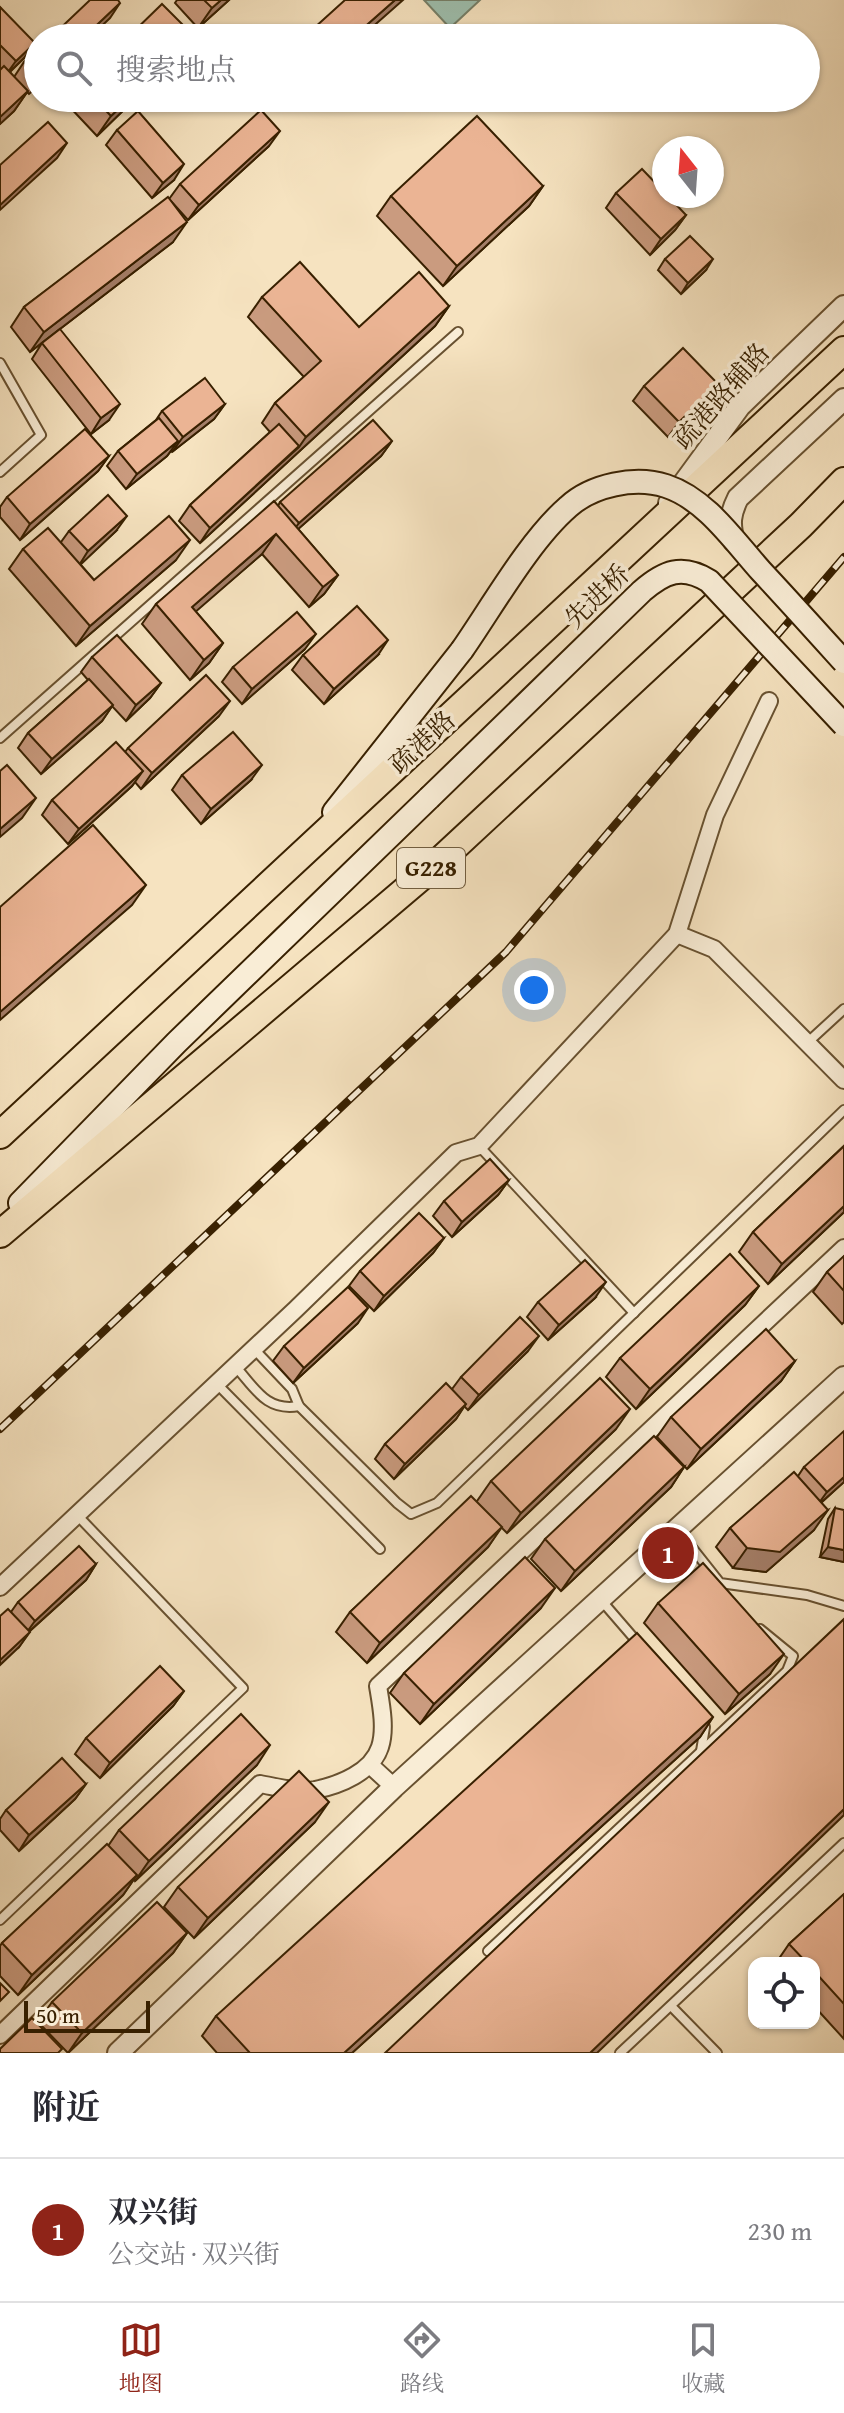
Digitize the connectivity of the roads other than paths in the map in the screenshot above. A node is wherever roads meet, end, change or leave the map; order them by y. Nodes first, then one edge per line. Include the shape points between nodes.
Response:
1 (844, 306) edge
2 (458, 332) dead end
3 (844, 350) edge
4 (0, 363) edge
5 (844, 399) edge
6 (0, 472) edge
7 (844, 481) edge
8 (844, 488) edge
9 (801, 525) junction
10 (650, 531) junction
11 (734, 541) junction
12 (844, 662) edge
13 (769, 701) dead end
14 (844, 725) edge
15 (0, 738) edge
16 (286, 869) junction
17 (677, 934) junction
18 (844, 1009) edge
19 (807, 1043) junction
20 (844, 1080) edge
21 (844, 1110) edge
22 (0, 1135) edge
23 (479, 1146) junction
24 (0, 1224) edge
25 (0, 1234) edge
26 (844, 1248) edge
27 (634, 1313) junction
28 (254, 1349) junction
29 (235, 1366) junction
30 (844, 1377) edge
31 (217, 1383) junction
32 (299, 1406) junction
33 (77, 1515) junction
34 (677, 1529) junction
35 (380, 1549) dead end
36 (720, 1583) junction
37 (0, 1587) edge
38 (730, 1595) edge
39 (600, 1599) junction
40 (844, 1606) edge
41 (750, 1620) edge
42 (644, 1650) edge
43 (698, 1710) edge
44 (701, 1751) junction
45 (370, 1765) junction
46 (394, 1787) junction
47 (844, 1843) edge
48 (0, 1920) edge
49 (488, 1951) edge
50 (671, 2006) junction
51 (0, 2035) edge
52 (118, 2053) edge
53 (620, 2053) edge
54 (717, 2053) edge

1 - 10 street, 疏港路辅路 via 740,406
2 - 15 lane
3 - 10 highway, 疏港路
4 - 6 lane via 41,435
5 - 11 street via 738,498 731,512
7 - 9 highway, G228
8 - 9 street
9 - 25 highway, G228 via 434,866
10 - 16 highway, 疏港路
11 - 12 main road, bridge
11 - 16 main road, bridge via 709,513 668,486 620,484 571,504 414,713
13 - 17 street via 715,815
14 - 24 main road, 先进桥, bridge via 709,581 683,570 669,572 642,591 177,1042
16 - 22 highway, 疏港路
17 - 19 street via 714,949
17 - 23 street
18 - 19 lane
19 - 20 street
21 - 27 lane
23 - 27 lane
23 - 28 street via 456,1153
26 - 45 street via 378,1686 380,1746
27 - 32 lane via 437,1503 411,1514
28 - 29 street
28 - 32 lane via 292,1389
29 - 31 street
29 - 32 lane via 269,1404
30 - 34 street
31 - 33 street
31 - 35 lane
33 - 37 street
33 - 48 lane via 243,1688
34 - 36 lane
34 - 39 street
36 - 38 lane
36 - 40 lane via 807,1595
39 - 42 lane
39 - 46 street
41 - 44 lane via 793,1656 787,1671
43 - 44 lane via 705,1727
44 - 49 lane
45 - 46 street
45 - 51 street via 314,1790 260,1784
46 - 52 street
47 - 50 lane
50 - 53 lane
50 - 54 lane

